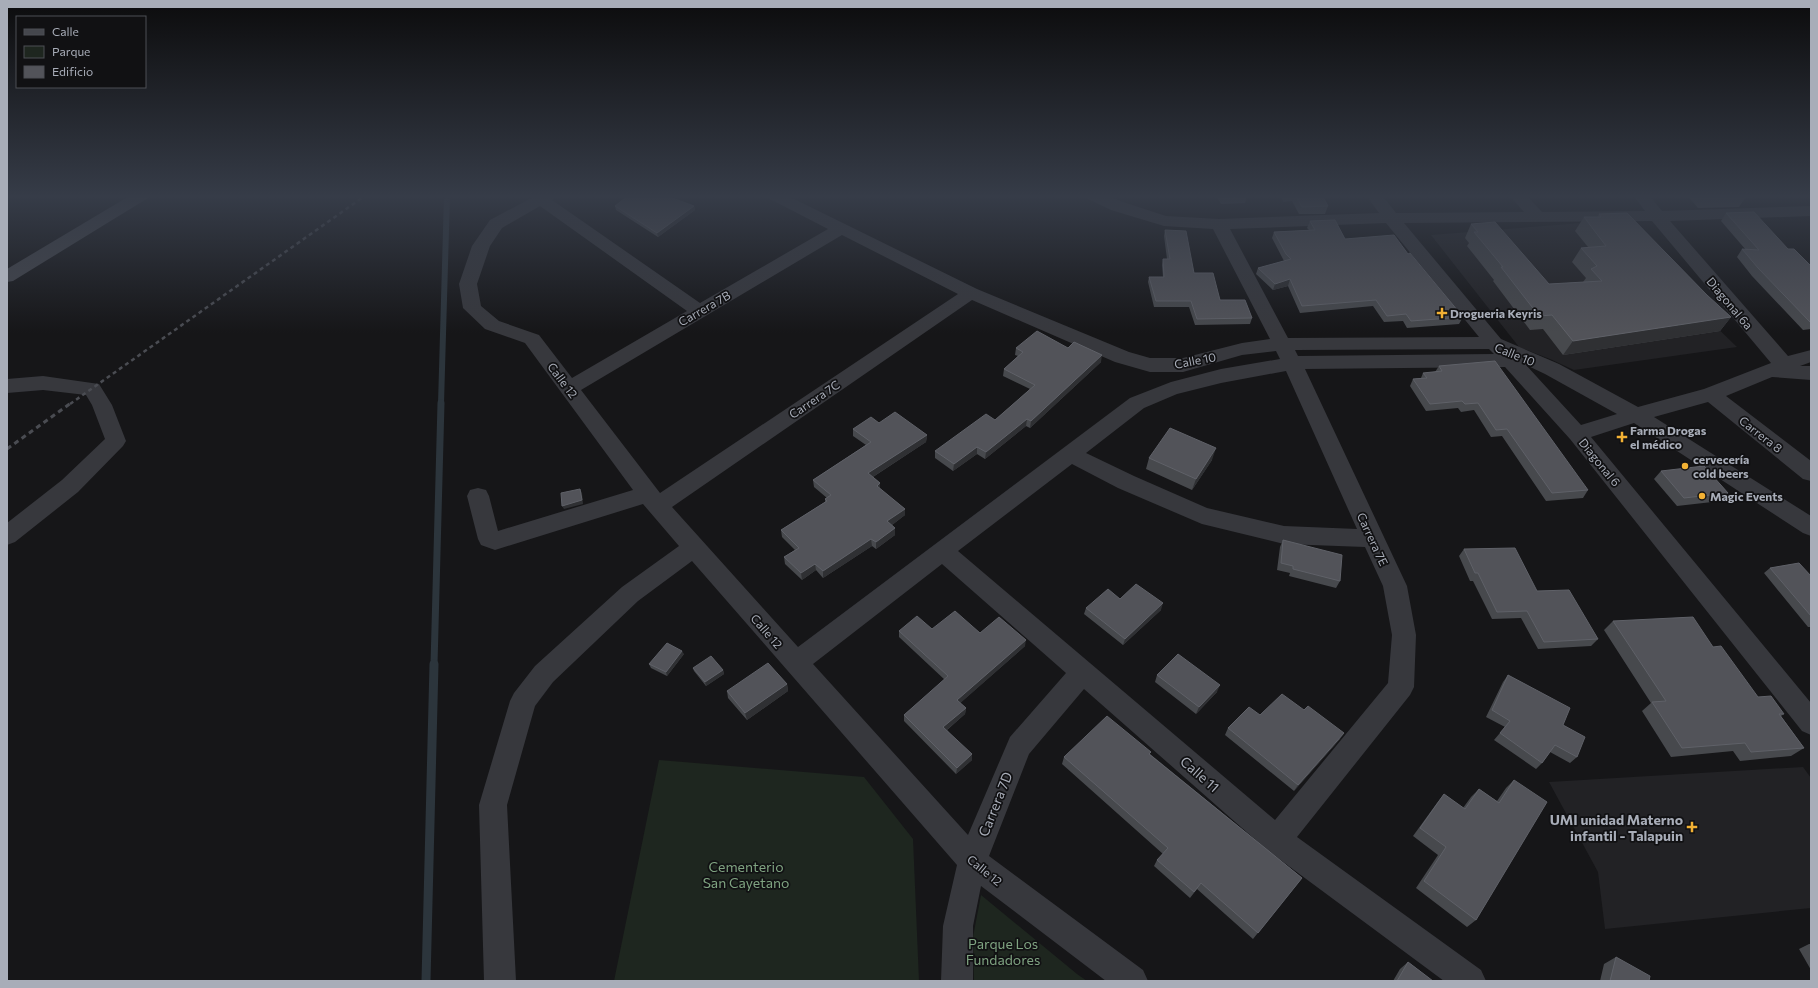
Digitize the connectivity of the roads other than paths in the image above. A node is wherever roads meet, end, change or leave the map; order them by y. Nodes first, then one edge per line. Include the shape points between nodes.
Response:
1 (67, 241) edge
2 (484, 241) edge
3 (604, 241) edge
4 (819, 241) edge
5 (865, 241) edge
6 (1228, 241) edge
7 (1410, 241) edge
8 (1676, 241) edge
9 (7, 278) edge
10 (971, 293) junction
11 (699, 311) junction
12 (1494, 344) junction
13 (1287, 354) junction
14 (1519, 360) junction
15 (1810, 361) edge
16 (1781, 370) junction
17 (7, 386) edge
18 (569, 388) junction
19 (1710, 394) junction
20 (1636, 415) junction
21 (1577, 434) junction
22 (1071, 454) junction
23 (1811, 473) edge
24 (478, 496) dead end
25 (653, 500) junction
26 (1811, 528) edge
27 (7, 536) edge
28 (1372, 538) junction
29 (695, 547) junction
30 (942, 551) junction
31 (795, 664) junction
32 (1082, 673) junction
33 (1811, 723) edge
34 (1277, 840) junction
35 (972, 861) junction
36 (500, 981) edge
37 (957, 981) edge
38 (1132, 981) edge
39 (1470, 981) edge

1 - 9 street
2 - 18 street, Calle 12 via 468,284 472,308 492,326 532,339
3 - 11 street
4 - 11 street, Carrera 7B
5 - 10 street, Calle 10
6 - 13 street, Carrera 7E
7 - 12 street, Diagonal 6
8 - 16 street, Diagonal 6a
10 - 13 street, Calle 10 via 1122,357 1150,365 1183,365 1242,349
10 - 25 street, Carrera 7C
11 - 18 street, Carrera 7B
12 - 13 street, Calle 10
12 - 14 street, Diagonal 6
13 - 14 street
13 - 22 street via 1171,389 1137,403
13 - 28 street, Carrera 7E
14 - 20 street, Calle 10 via 1552,369
14 - 21 street, Diagonal 6
15 - 16 street
16 - 19 street
17 - 27 street via 43,383 92,389 102,405 116,441 70,486
18 - 25 street, Calle 12
19 - 20 street
19 - 23 street, Carrera 8
20 - 21 street
20 - 26 street
21 - 33 street, Diagonal 6
22 - 28 street via 1126,482 1202,515 1284,535
22 - 30 street
24 - 25 street, Carrera 7C via 489,539 495,541
25 - 29 street, Calle 12
28 - 34 street, Carrera 7E via 1395,586 1404,635 1401,687
29 - 31 street, Calle 12
29 - 36 street via 630,594 544,674 523,701 493,805
30 - 31 street
30 - 32 street, Calle 11
31 - 35 street, Calle 12
32 - 34 street, Calle 11
32 - 35 street, Carrera 7D via 1019,746
34 - 39 street, Calle 11
35 - 37 street, Carrera 7D via 958,926
35 - 38 street, Calle 12

